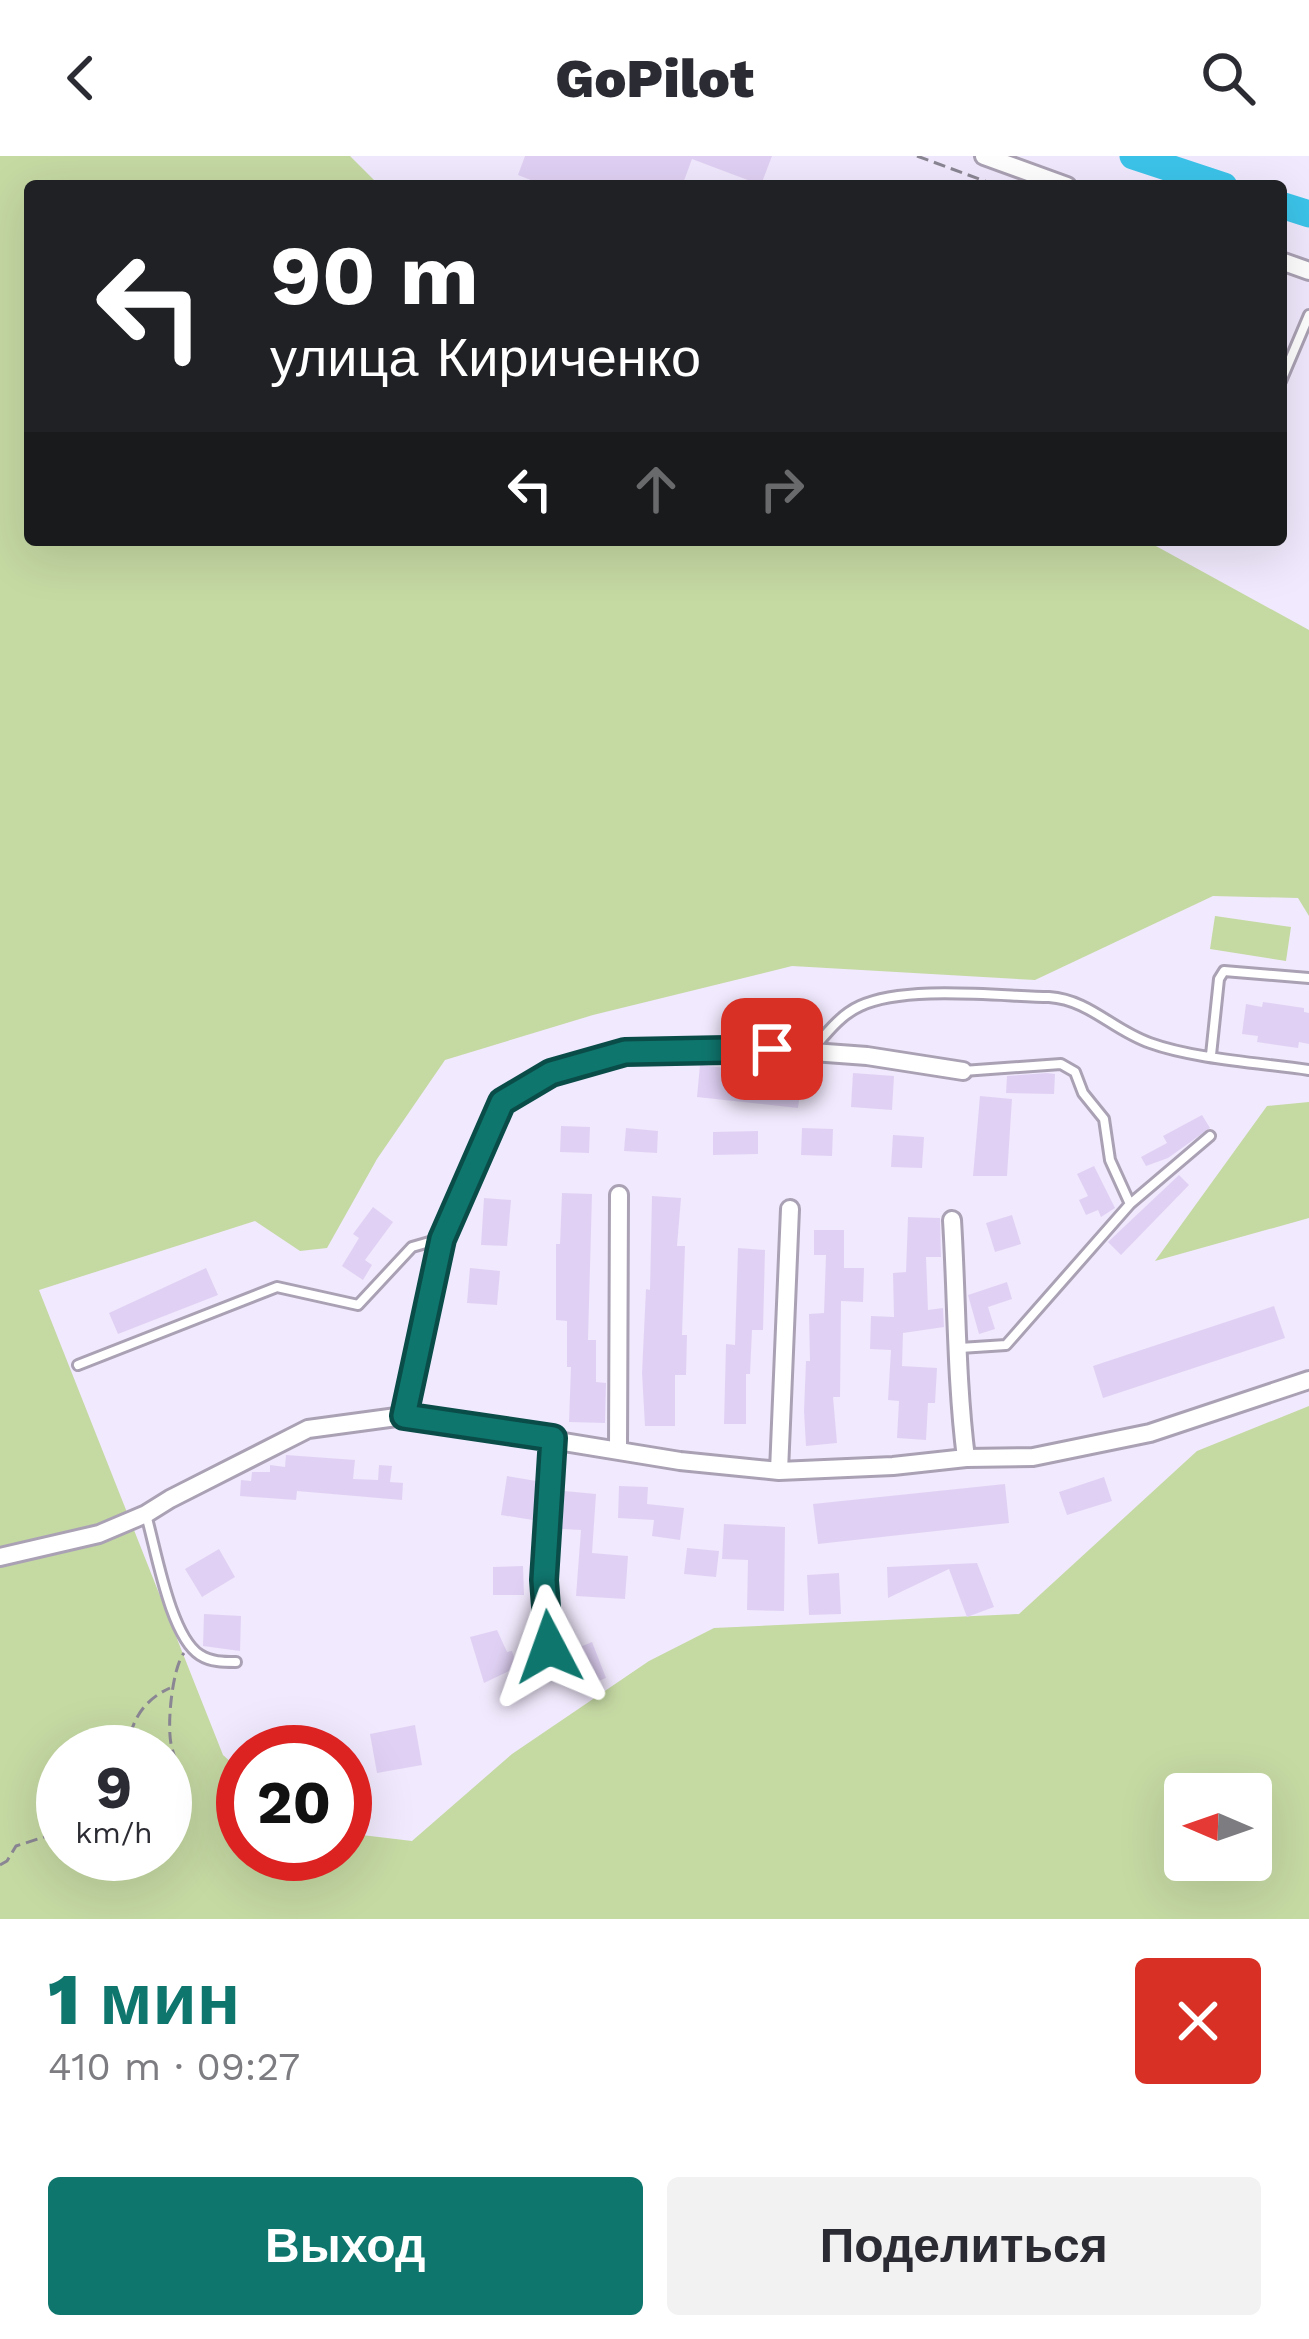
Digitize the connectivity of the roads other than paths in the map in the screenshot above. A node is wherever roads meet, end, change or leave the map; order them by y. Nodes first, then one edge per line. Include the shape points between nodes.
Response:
1 (984, 156) edge
2 (1050, 180) edge
3 (1309, 315) edge
4 (1287, 367) edge
5 (1309, 979) edge
6 (811, 1052) junction
7 (1211, 1054) junction
8 (1309, 1070) edge
9 (963, 1071) joint
10 (1210, 1136) dead end
11 (619, 1196) dead end
12 (1130, 1204) junction
13 (790, 1209) dead end
14 (952, 1220) dead end
15 (442, 1239) junction
16 (960, 1348) junction
17 (78, 1365) dead end
18 (1309, 1380) edge
19 (404, 1416) junction
20 (553, 1438) junction
21 (618, 1449) junction
22 (966, 1457) junction
23 (778, 1471) junction
24 (146, 1514) junction
25 (0, 1556) edge
26 (236, 1662) dead end
27 (531, 1670) dead end

1 - 2 street
3 - 4 lane
5 - 7 lane via 1224,971
6 - 7 lane via 857,1007 893,995 1071,999 1127,1035
6 - 9 street
6 - 15 street via 625,1052 551,1073 502,1102
7 - 8 lane
9 - 12 lane via 1061,1064 1076,1072 1104,1119 1110,1160
10 - 12 lane
11 - 21 street
12 - 16 lane via 1006,1345
13 - 23 street
14 - 16 street
15 - 17 lane via 412,1247 358,1305 278,1287
15 - 19 street
16 - 22 street
18 - 22 street via 1150,1433 1033,1457
19 - 20 street
19 - 24 street via 308,1429
20 - 21 street
20 - 27 lane via 544,1580 549,1647
21 - 23 street
22 - 23 street
24 - 25 street via 99,1534
24 - 26 lane via 189,1647 203,1658

